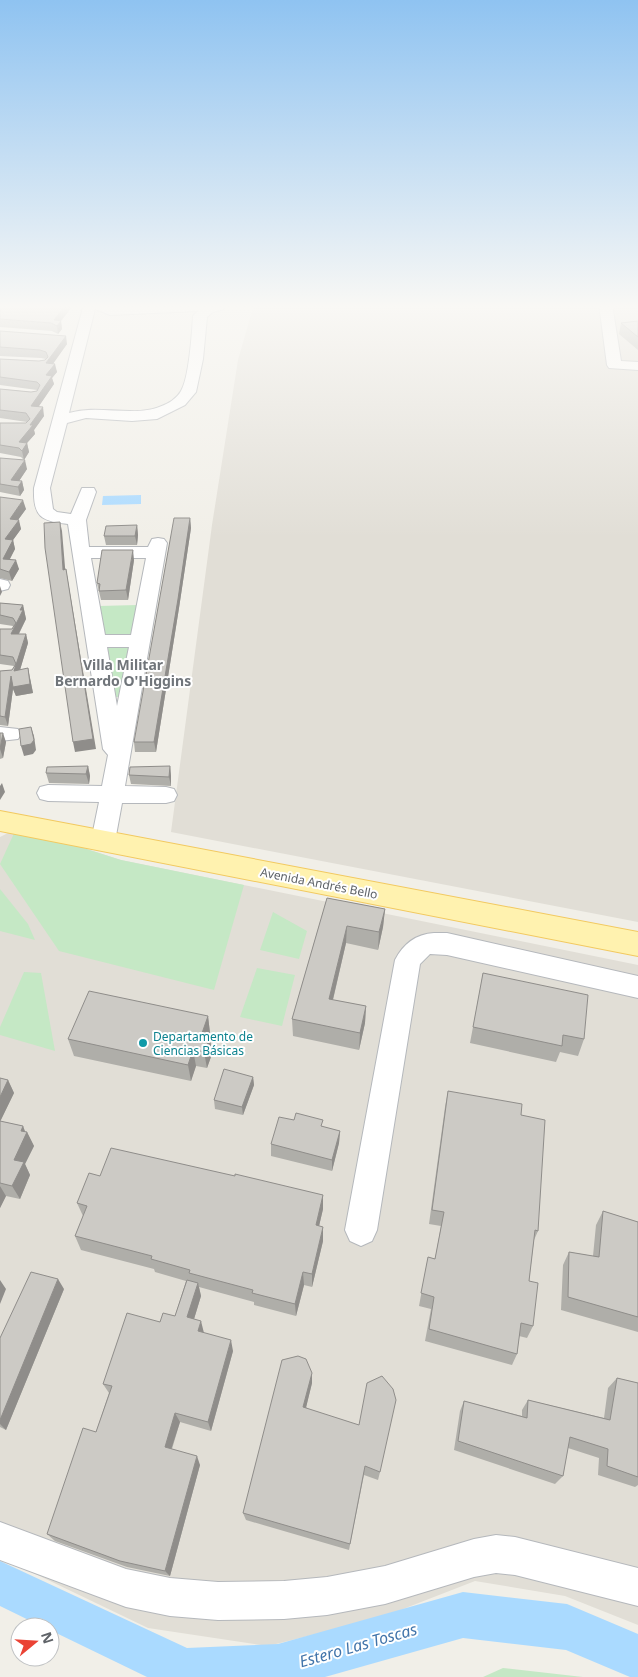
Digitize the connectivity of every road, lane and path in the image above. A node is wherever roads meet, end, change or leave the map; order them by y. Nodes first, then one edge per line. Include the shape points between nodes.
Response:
1 (70, 382) edge
2 (191, 382) edge
3 (64, 404) junction
4 (85, 413) junction
5 (60, 420) junction
6 (88, 492) dead end
7 (77, 524) junction
8 (82, 552) junction
9 (96, 641) junction
10 (140, 641) junction
11 (117, 765) junction
12 (48, 793) dead end
13 (111, 794) junction
14 (166, 795) dead end
15 (0, 821) edge
16 (103, 841) junction
17 (638, 944) edge
18 (638, 987) edge
19 (361, 1230) dead end
20 (0, 1541) edge
21 (638, 1587) edge

1 - 3 street
2 - 4 street via 189,392 180,402 158,414
3 - 4 street
3 - 5 street
4 - 5 street
5 - 7 street via 42,488 41,507 51,516
6 - 7 street
7 - 8 street
8 - 9 street
8 - 10 street via 157,548
9 - 10 street
9 - 11 street
10 - 11 street
11 - 13 street
12 - 13 street
13 - 14 street
13 - 16 street
15 - 16 main road, Avenida Andrés Bello
16 - 17 main road, Avenida Andrés Bello
18 - 19 street via 447,944 432,942 420,945 408,960
20 - 21 street via 126,1588 170,1597 218,1601 327,1596 385,1585 496,1554

